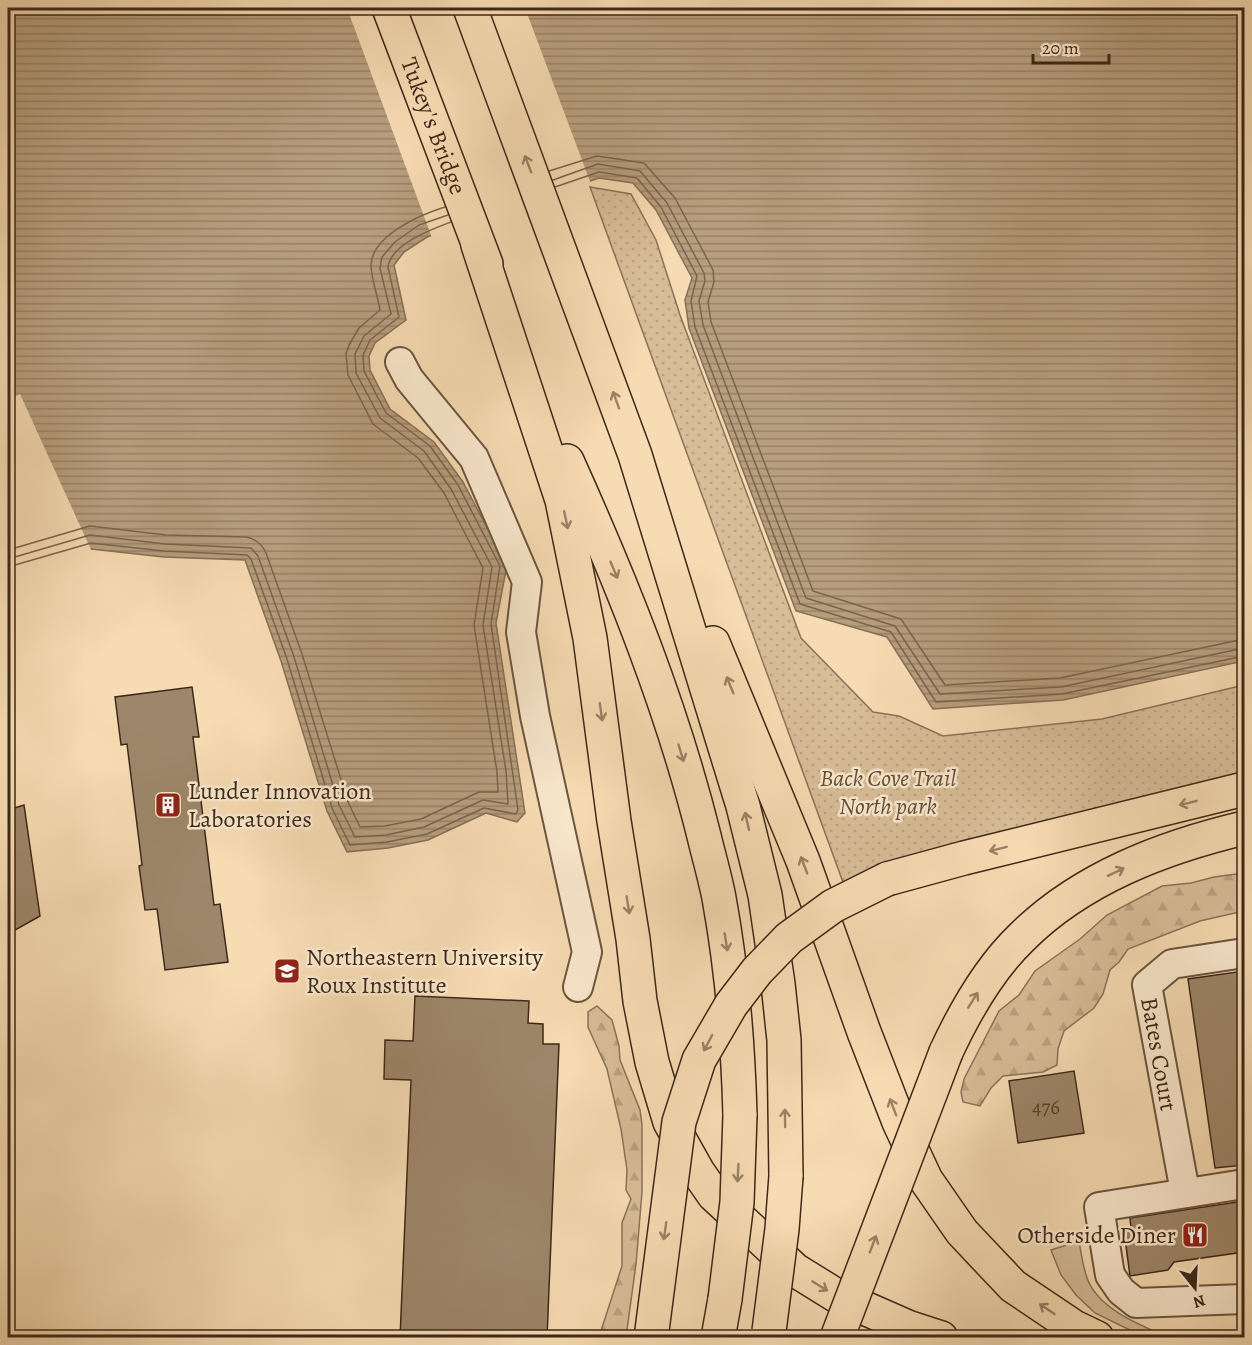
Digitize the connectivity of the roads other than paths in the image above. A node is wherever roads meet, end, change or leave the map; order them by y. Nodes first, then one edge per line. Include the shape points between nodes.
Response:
1 (388, 8) edge
2 (470, 8) edge
3 (478, 244) junction
4 (400, 362) dead end
5 (635, 455) junction
6 (1245, 789) edge
7 (1241, 829) edge
8 (1245, 953) edge
9 (578, 987) dead end
10 (1245, 1184) edge
11 (1185, 1192) junction
12 (1245, 1299) edge
13 (769, 1334) edge
14 (651, 1338) edge
15 (718, 1338) edge
16 (837, 1338) edge
17 (941, 1338) edge
18 (1097, 1338) edge

1 - 3 highway, Tukey's Bridge
5 -> 2 highway
3 -> 15 highway, bridge via 639,630 680,747 719,897 731,975 740,1115 737,1202
3 -> 17 highway via 562,500 590,638 640,1000 652,1062 670,1122 714,1195 795,1270 837,1296
4 - 9 lane via 409,379 474,458 527,582 521,632 535,716 587,952
13 -> 5 highway, bridge via 786,1176 784,1040 765,895 743,806
18 -> 5 highway via 1013,1286 962,1232 926,1180 864,1032 794,839
6 -> 14 highway, bridge via 887,879 833,906 789,938 731,1005 688,1090 679,1122
16 -> 7 highway, bridge via 946,1052 989,975 1021,938 1077,892 1184,844
8 - 11 lane, Bates Court via 1172,964 1147,985
10 - 11 lane
11 - 12 lane via 1099,1206 1110,1275 1136,1303

